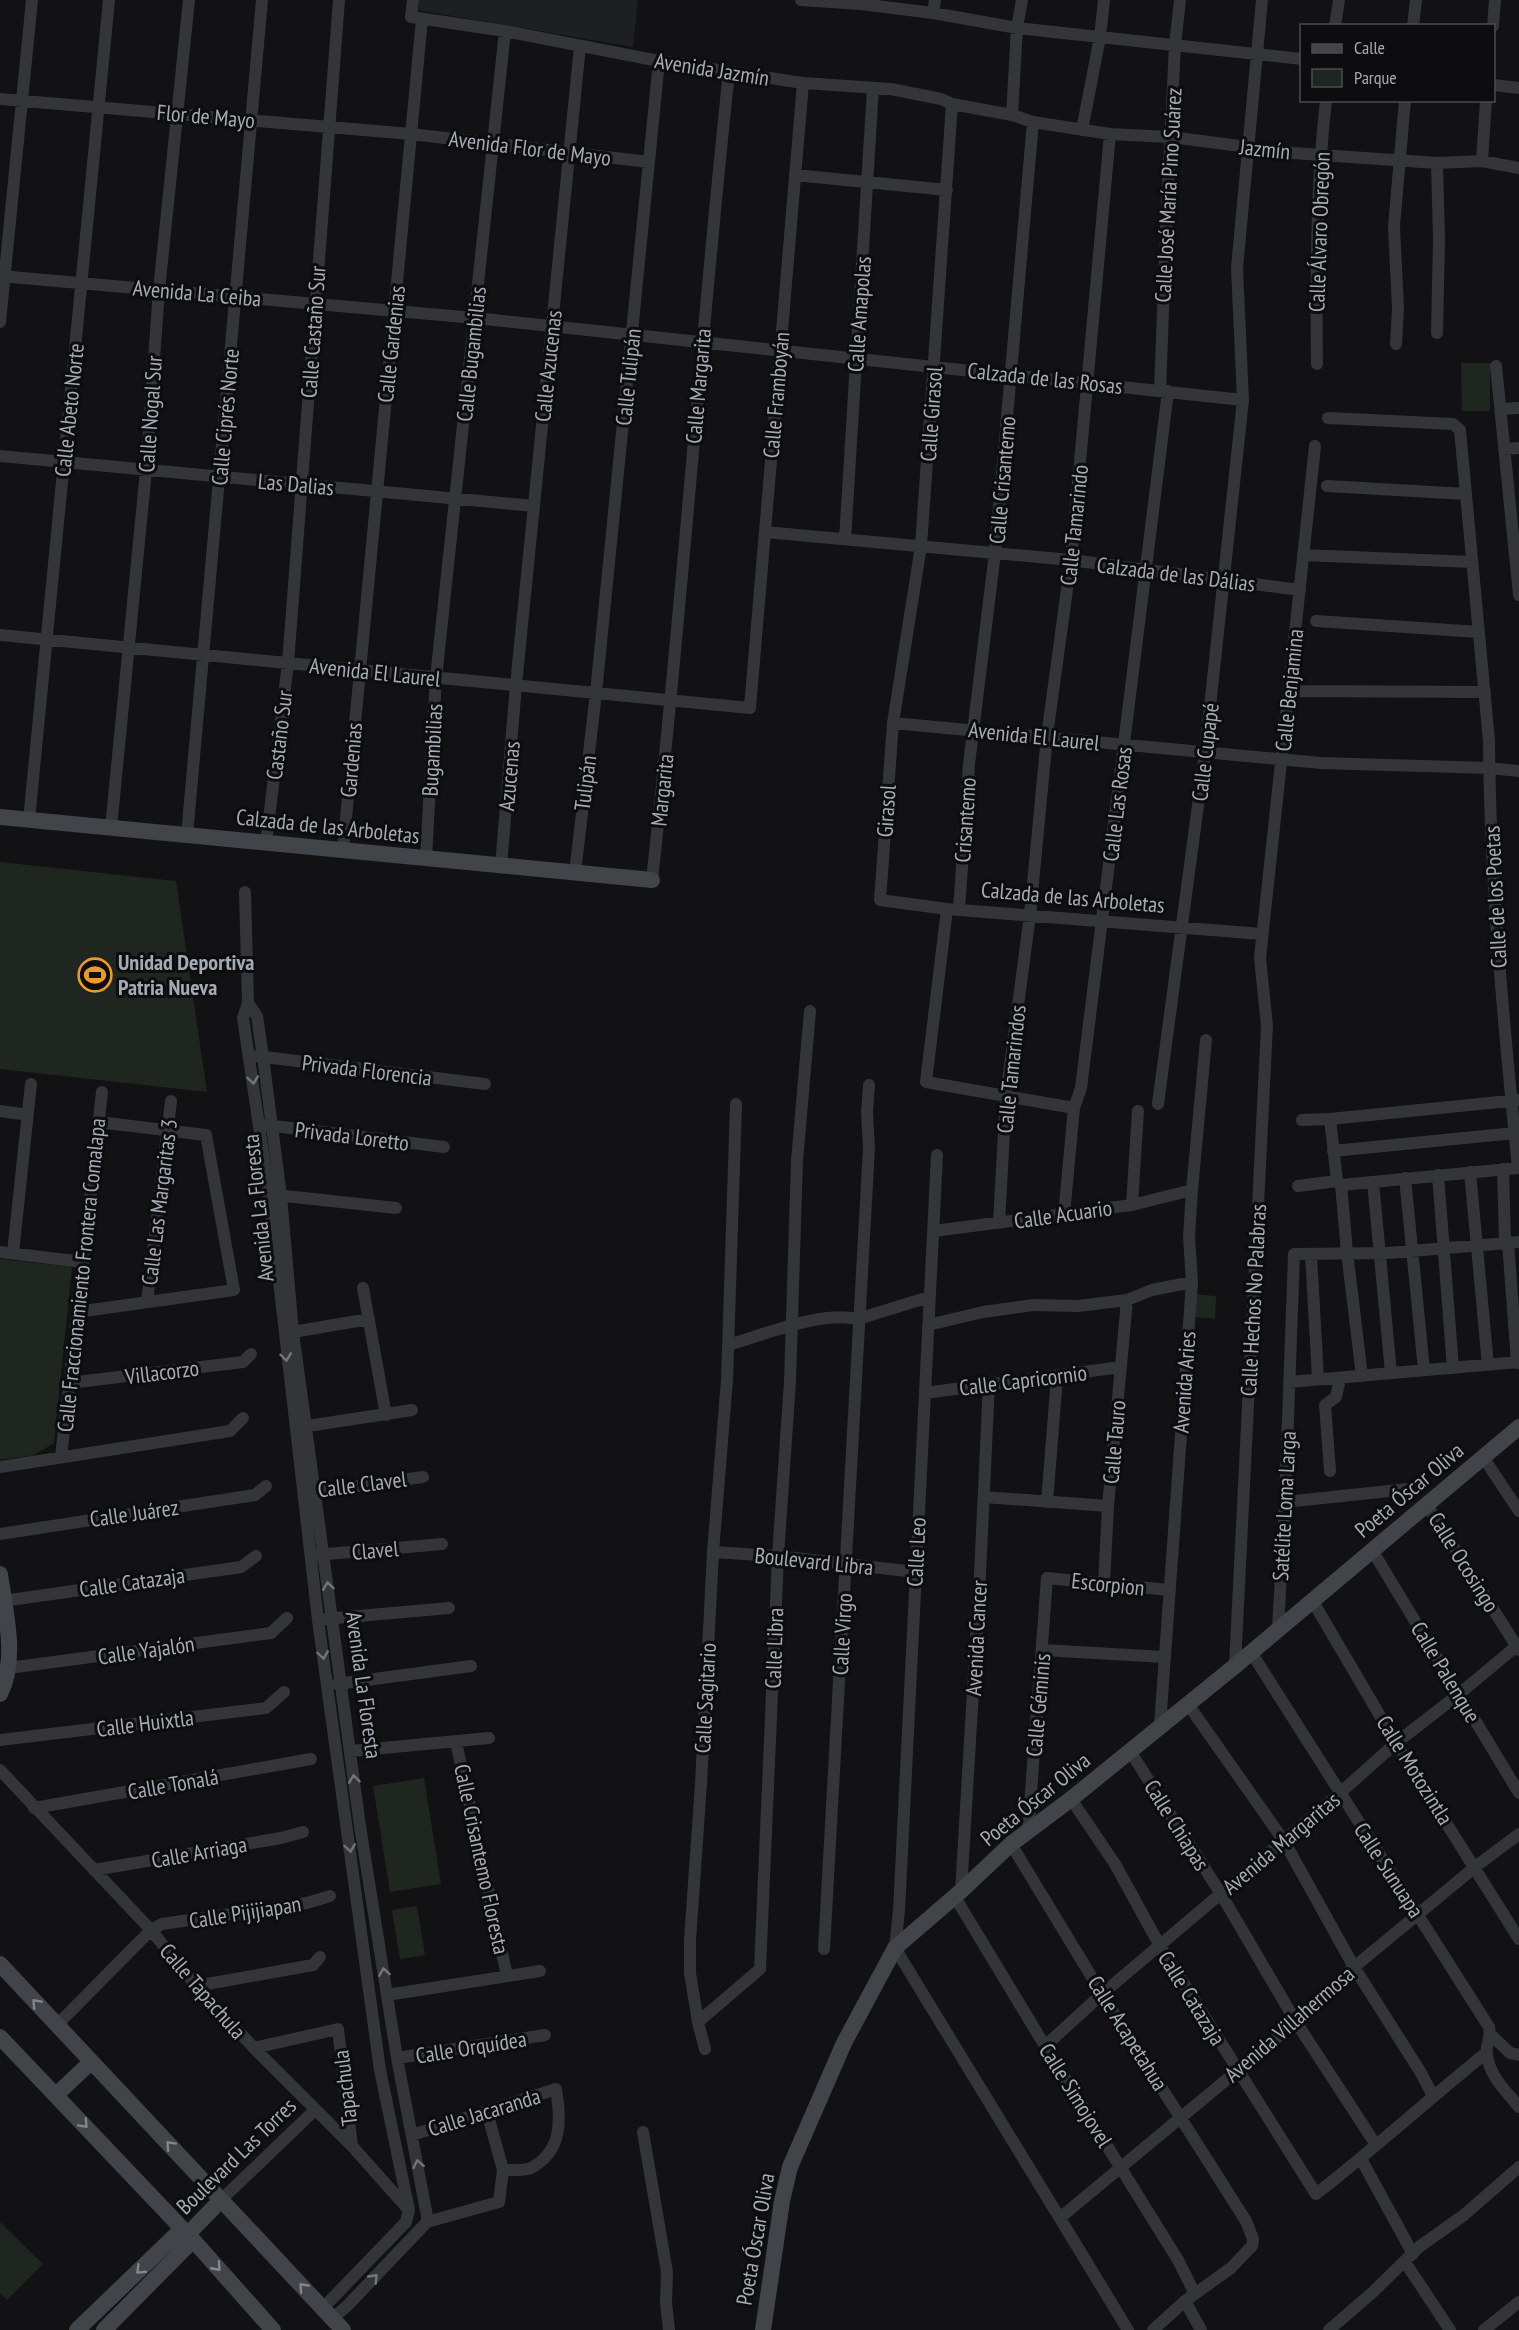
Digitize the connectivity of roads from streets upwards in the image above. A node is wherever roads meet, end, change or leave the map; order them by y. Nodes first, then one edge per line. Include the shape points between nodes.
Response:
1 (32, 0) edge
2 (109, 0) edge
3 (189, 0) edge
4 (262, 0) edge
5 (339, 0) edge
6 (413, 0) edge
7 (801, 0) edge
8 (1022, 0) edge
9 (1104, 0) edge
10 (1180, 0) edge
11 (1262, 0) edge
12 (1339, 0) edge
13 (1416, 0) edge
14 (1495, 0) edge
15 (861, 2) edge
16 (934, 6) edge
17 (417, 18) junction
18 (1335, 24) edge
19 (1413, 24) edge
20 (1493, 24) edge
21 (1017, 28) junction
22 (505, 31) junction
23 (1100, 37) junction
24 (1175, 45) junction
25 (580, 46) junction
26 (1256, 54) junction
27 (1300, 59) edge
28 (659, 61) junction
29 (729, 72) junction
30 (803, 83) junction
31 (1495, 85) edge
32 (873, 88) junction
33 (1519, 88) edge
34 (0, 99) edge
35 (22, 101) junction
36 (1326, 102) edge
37 (1404, 102) edge
38 (1486, 102) edge
39 (952, 104) junction
40 (98, 107) junction
41 (178, 114) junction
42 (1012, 115) junction
43 (252, 120) junction
44 (1033, 122) junction
45 (330, 127) junction
46 (1082, 130) junction
47 (411, 134) junction
48 (1110, 134) junction
49 (1171, 137) junction
50 (494, 143) junction
51 (1249, 148) junction
52 (569, 152) junction
53 (1320, 154) junction
54 (1400, 160) junction
55 (1482, 161) junction
56 (649, 162) junction
57 (1437, 163) junction
58 (1519, 168) edge
59 (795, 175) junction
60 (867, 182) junction
61 (947, 190) junction
62 (2, 276) edge
63 (81, 283) junction
64 (159, 290) junction
65 (236, 296) junction
66 (316, 303) junction
67 (394, 310) junction
68 (475, 318) junction
69 (0, 322) edge
70 (552, 326) junction
71 (1437, 333) dead end
72 (632, 334) junction
73 (702, 342) junction
74 (1396, 344) dead end
75 (780, 350) junction
76 (856, 358) junction
77 (1317, 364) dead end
78 (934, 366) junction
79 (1496, 366) dead end
80 (1011, 375) junction
81 (1088, 383) junction
82 (1164, 391) junction
83 (1243, 400) junction
84 (1519, 408) edge
85 (1501, 409) junction
86 (1328, 418) dead end
87 (1315, 446) dead end
88 (1519, 448) edge
89 (1504, 449) junction
90 (0, 456) edge
91 (64, 462) junction
92 (146, 470) junction
93 (219, 477) junction
94 (302, 484) junction
95 (1327, 486) dead end
96 (1514, 489) edge
97 (376, 491) junction
98 (1466, 494) junction
99 (456, 499) junction
100 (534, 506) junction
101 (1516, 528) edge
102 (765, 532) junction
103 (845, 539) junction
104 (921, 546) junction
105 (995, 553) junction
106 (1304, 555) junction
107 (1071, 560) junction
108 (1472, 562) junction
109 (1518, 566) edge
110 (1146, 570) junction
111 (1224, 580) junction
112 (1300, 590) junction
113 (1519, 595) edge
114 (1316, 621) dead end
115 (1479, 632) junction
116 (0, 635) edge
117 (46, 640) junction
118 (128, 648) junction
119 (203, 655) junction
120 (288, 663) junction
121 (359, 670) junction
122 (436, 678) junction
123 (516, 686) junction
124 (1289, 691) junction
125 (1485, 692) junction
126 (596, 693) junction
127 (672, 701) junction
128 (750, 708) joint
129 (893, 723) junction
130 (974, 730) junction
131 (1047, 736) junction
132 (1124, 746) junction
133 (1205, 753) junction
134 (1282, 760) junction
135 (1489, 768) junction
136 (1519, 771) edge
137 (0, 817) edge
138 (29, 820) junction
139 (111, 828) junction
140 (187, 835) junction
141 (266, 843) junction
142 (343, 850) junction
143 (426, 858) junction
144 (501, 866) junction
145 (575, 873) junction
146 (652, 880) joint
147 (245, 892) dead end
148 (880, 900) joint
149 (953, 910) junction
150 (1030, 915) junction
151 (1102, 922) junction
152 (1182, 929) junction
153 (1262, 934) junction
154 (248, 1003) junction
155 (810, 1011) dead end
156 (1206, 1040) dead end
157 (249, 1055) junction
158 (263, 1057) junction
159 (32, 1084) dead end
160 (485, 1084) dead end
161 (869, 1085) dead end
162 (102, 1092) dead end
163 (1005, 1096) junction
164 (1516, 1100) edge
165 (171, 1101) dead end
166 (736, 1104) dead end
167 (1158, 1104) dead end
168 (1074, 1108) junction
169 (1138, 1110) dead end
170 (0, 1111) edge
171 (28, 1115) junction
172 (1330, 1119) junction
173 (1302, 1120) dead end
174 (98, 1122) junction
175 (259, 1125) junction
176 (272, 1126) junction
177 (168, 1130) junction
178 (1516, 1135) edge
179 (444, 1147) dead end
180 (1333, 1151) junction
181 (937, 1155) dead end
182 (1519, 1168) edge
183 (1503, 1169) junction
184 (1470, 1172) junction
185 (1438, 1175) junction
186 (1405, 1178) junction
187 (1373, 1182) junction
188 (1339, 1183) junction
189 (1298, 1186) dead end
190 (1192, 1190) junction
191 (275, 1195) junction
192 (1132, 1205) junction
193 (396, 1208) dead end
194 (1064, 1215) junction
195 (999, 1223) junction
196 (934, 1231) junction
197 (1511, 1242) edge
198 (1476, 1245) junction
199 (1445, 1247) junction
200 (1413, 1250) junction
201 (0, 1252) edge
202 (1347, 1252) junction
203 (1380, 1252) junction
204 (13, 1253) junction
205 (1311, 1255) junction
206 (83, 1262) junction
207 (1192, 1282) junction
208 (363, 1288) dead end
209 (929, 1297) junction
210 (1127, 1300) junction
211 (147, 1302) junction
212 (77, 1312) junction
213 (369, 1319) junction
214 (858, 1319) junction
215 (928, 1325) junction
216 (792, 1327) junction
217 (288, 1333) junction
218 (728, 1345) junction
219 (251, 1354) dead end
220 (1518, 1362) edge
221 (1488, 1365) junction
222 (1121, 1367) junction
223 (1454, 1368) junction
224 (1424, 1370) junction
225 (1391, 1373) junction
226 (1362, 1376) junction
227 (1058, 1377) junction
228 (1318, 1378) junction
229 (1340, 1379) junction
230 (1289, 1382) junction
231 (69, 1383) junction
232 (989, 1384) junction
233 (925, 1393) junction
234 (412, 1410) dead end
235 (386, 1415) junction
236 (243, 1418) dead end
237 (294, 1427) junction
238 (307, 1427) junction
239 (1519, 1427) edge
240 (61, 1457) junction
241 (1483, 1457) junction
242 (0, 1467) edge
243 (1330, 1471) dead end
244 (423, 1477) dead end
245 (266, 1486) dead end
246 (1408, 1489) dead end
247 (301, 1490) junction
248 (315, 1492) junction
249 (984, 1497) junction
250 (1047, 1502) junction
251 (1285, 1502) junction
252 (1427, 1504) junction
253 (1108, 1506) junction
254 (1519, 1511) edge
255 (0, 1534) edge
256 (442, 1544) dead end
257 (1372, 1550) junction
258 (713, 1552) junction
259 (324, 1555) junction
260 (256, 1556) dead end
261 (309, 1556) junction
262 (778, 1556) junction
263 (846, 1563) junction
264 (915, 1572) junction
265 (0, 1574) edge
266 (1047, 1578) joint
267 (1104, 1584) junction
268 (1168, 1590) junction
269 (1312, 1600) junction
270 (3, 1601) junction
271 (449, 1608) dead end
272 (287, 1618) dead end
273 (333, 1618) junction
274 (318, 1620) junction
275 (1278, 1629) junction
276 (1518, 1647) edge
277 (1043, 1650) junction
278 (1251, 1652) junction
279 (1164, 1657) junction
280 (471, 1666) dead end
281 (1235, 1666) junction
282 (4, 1669) edge
283 (327, 1684) junction
284 (343, 1684) junction
285 (284, 1692) dead end
286 (0, 1694) edge
287 (1459, 1694) junction
288 (1187, 1703) junction
289 (1160, 1725) junction
290 (489, 1738) dead end
291 (0, 1740) edge
292 (456, 1742) junction
293 (1396, 1743) junction
294 (351, 1751) junction
295 (1130, 1751) junction
296 (311, 1759) dead end
297 (0, 1770) edge
298 (1340, 1793) junction
299 (1519, 1793) edge
300 (1071, 1799) junction
301 (34, 1808) junction
302 (303, 1832) dead end
303 (1028, 1832) junction
304 (1519, 1834) edge
305 (1284, 1841) junction
306 (1011, 1844) junction
307 (1475, 1867) junction
308 (94, 1870) junction
309 (958, 1894) junction
310 (1221, 1894) junction
311 (330, 1896) dead end
312 (1418, 1915) junction
313 (151, 1930) junction
314 (1519, 1939) edge
315 (1160, 1946) junction
316 (895, 1948) junction
317 (824, 1949) dead end
318 (320, 1957) dead end
319 (0, 1964) edge
320 (1354, 1967) junction
321 (540, 1971) dead end
322 (507, 1976) junction
323 (196, 1986) junction
324 (1102, 1994) junction
325 (387, 1995) junction
326 (698, 2022) junction
327 (1296, 2022) junction
328 (57, 2025) junction
329 (1490, 2031) junction
330 (545, 2036) dead end
331 (0, 2037) edge
332 (1045, 2046) junction
333 (254, 2048) junction
334 (705, 2049) dead end
335 (1486, 2053) junction
336 (1519, 2055) edge
337 (397, 2058) junction
338 (91, 2062) junction
339 (1237, 2071) junction
340 (56, 2095) junction
341 (1433, 2096) junction
342 (1519, 2107) edge
343 (315, 2110) junction
344 (487, 2112) junction
345 (1180, 2118) junction
346 (643, 2132) dead end
347 (412, 2135) junction
348 (1376, 2145) junction
349 (352, 2146) junction
350 (1361, 2159) junction
351 (1519, 2167) edge
352 (1121, 2168) junction
353 (503, 2170) junction
354 (221, 2200) junction
355 (409, 2210) junction
356 (1060, 2217) junction
357 (427, 2222) junction
358 (188, 2234) junction
359 (386, 2244) junction
360 (397, 2254) junction
361 (1409, 2258) junction
362 (1190, 2298) junction
363 (1519, 2302) edge
364 (330, 2322) edge
365 (77, 2330) edge
366 (104, 2330) edge
367 (273, 2330) edge
368 (669, 2330) edge
369 (763, 2330) edge
370 (1128, 2330) edge
371 (1154, 2330) edge
372 (1201, 2330) edge
373 (1329, 2330) edge
374 (1450, 2330) edge
375 (1484, 2330) edge

1 - 35 street
2 - 40 street, Calle Abeto Norte
3 - 41 street, Calle Nogal Sur
4 - 43 street, Calle Ciprés Norte
5 - 45 street, Calle Castaño Sur
6 - 17 street
7 - 15 street
8 - 21 street
9 - 23 street
10 - 24 street, Calle José María Pino Suárez
11 - 26 street, Calle Cupapé
12 - 18 street
13 - 19 street
14 - 20 street
15 - 16 street
16 - 21 street
17 - 22 street, Avenida Jazmín
17 - 47 street, Calle Gardenias
21 - 23 street
21 - 42 street
22 - 25 street, Avenida Jazmín
22 - 50 street, Calle Bugambilias
23 - 24 street
23 - 46 street
24 - 26 street
24 - 49 street, Calle José María Pino Suárez
25 - 28 street, Avenida Jazmín
25 - 52 street, Calle Azucenas
26 - 27 street
26 - 51 street, Calle Cupapé
28 - 29 street, Avenida Jazmín
28 - 56 street, Calle Tulipán
29 - 30 street, Avenida Jazmín
29 - 73 street, Calle Margarita
30 - 32 street, Avenida Jazmín
30 - 59 street, Calle Framboyán
31 - 33 street
32 - 39 street, Avenida Jazmín
32 - 60 street, Calle Amapolas
34 - 35 street, Flor de Mayo
35 - 40 street, Flor de Mayo
35 - 62 street
36 - 53 street, Calle Álvaro Obregón
37 - 54 street
38 - 55 street
39 - 42 street, Avenida Jazmín
39 - 61 street, Calle Girasol
40 - 41 street, Flor de Mayo
40 - 63 street, Calle Abeto Norte
41 - 43 street, Flor de Mayo
41 - 64 street, Calle Nogal Sur
42 - 44 street, Jazmín
43 - 45 street, Flor de Mayo
43 - 65 street, Calle Ciprés Norte
44 - 46 street, Jazmín
44 - 80 street, Calle Crisantemo
45 - 47 street, Flor de Mayo
45 - 66 street, Calle Castaño Sur
46 - 48 street, Jazmín
47 - 50 street, Avenida Flor de Mayo
47 - 67 street, Calle Gardenias
48 - 49 street, Jazmín
48 - 81 street, Calle Tamarindo
49 - 51 street, Jazmín
49 - 82 street, Calle José María Pino Suárez
50 - 52 street, Avenida Flor de Mayo
50 - 68 street, Calle Bugambilias
51 - 53 street, Jazmín
51 - 83 street, Calle Cupapé via 1237,268
52 - 56 street, Avenida Flor de Mayo
52 - 70 street, Calle Azucenas
53 - 54 street, Jazmín
53 - 77 street, Calle Álvaro Obregón
54 - 57 street, Jazmín
54 - 74 street via 1394,226
55 - 57 street, Jazmín
55 - 58 street, Jazmín
56 - 72 street, Calle Tulipán
57 - 71 street
59 - 60 street
59 - 75 street, Calle Framboyán
60 - 61 street
60 - 76 street, Calle Amapolas
61 - 78 street, Calle Girasol
62 - 63 street, Avenida La Ceiba
62 - 69 street
63 - 64 street, Avenida La Ceiba
63 - 91 street, Calle Abeto Norte
64 - 65 street, Avenida La Ceiba
64 - 92 street, Calle Nogal Sur
65 - 66 street, Avenida La Ceiba
65 - 93 street, Calle Ciprés Norte
66 - 67 street, Avenida La Ceiba
66 - 94 street, Calle Castaño Sur
67 - 68 street, Avenida La Ceiba
67 - 97 street, Calle Gardenias
68 - 70 street, Calzada de las Rosas
68 - 99 street, Calle Bugambilias
70 - 72 street, Calzada de las Rosas
70 - 100 street, Calle Azucenas
72 - 73 street, Calzada de las Rosas
72 - 126 street, Calle Tulipán
73 - 75 street, Calzada de las Rosas
73 - 127 street, Calle Margarita
75 - 76 street, Calzada de las Rosas
75 - 102 street, Calle Framboyán
76 - 78 street, Calzada de las Rosas
76 - 103 street, Calle Amapolas
78 - 80 street, Calzada de las Rosas
78 - 104 street, Calle Girasol
79 - 85 street
80 - 81 street, Calzada de las Rosas
80 - 105 street, Calle Crisantemo
81 - 82 street, Calzada de las Rosas
81 - 107 street, Calle Tamarindo
82 - 83 street, Calzada de las Rosas
82 - 110 street, Calle Las Rosas
83 - 111 street, Calle Cupapé
84 - 85 street
85 - 89 street
86 - 98 street, Calle de los Poetas via 1453,424 1460,430
87 - 106 street, Calle Benjamina
88 - 89 street
89 - 96 street
90 - 91 street, Las Dalias
91 - 92 street, Las Dalias
91 - 117 street, Calle Abeto Norte
92 - 93 street, Las Dalias
92 - 118 street, Calle Nogal Sur
93 - 94 street, Las Dalias
93 - 119 street, Calle Ciprés Norte
94 - 97 street, Las Dalias
94 - 120 street, Calle Castaño Sur
95 - 98 street
96 - 101 street
97 - 99 street, Las Dalias
97 - 121 street, Calle Gardenias
98 - 108 street, Calle de los Poetas
99 - 100 street, Las Dalias
99 - 122 street, Calle Bugambilias
100 - 123 street, Calle Azucenas
101 - 109 street
102 - 103 street, Calzada de las Dálias
102 - 128 street, Calle Framboyán
103 - 104 street, Calzada de las Dálias
104 - 105 street, Calzada de las Dálias
104 - 129 street, Calle Girasol
105 - 107 street, Calzada de las Dálias
105 - 130 street, Calle Crisantemo
106 - 108 street
106 - 112 street, Calle Benjamina
107 - 110 street, Calzada de las Dálias
107 - 131 street, Calle Tamarindo
108 - 115 street, Calle de los Poetas
109 - 113 street
110 - 111 street, Calzada de las Dálias
110 - 132 street, Calle Las Rosas
111 - 112 street, Calzada de las Dálias
111 - 133 street, Calle Cupapé
112 - 124 street, Calle Benjamina
114 - 115 street
115 - 125 street, Calle de los Poetas
116 - 117 street, Avenida El Laurel
117 - 118 street, Avenida El Laurel
117 - 138 street, Calle Abeto Norte
118 - 119 street, Avenida El Laurel
118 - 139 street, Calle Nogal Sur
119 - 120 street, Avenida El Laurel
119 - 140 street, Calle Ciprés Norte
120 - 121 street, Avenida El Laurel
120 - 141 street, Castaño Sur
121 - 122 street, Avenida El Laurel
121 - 142 street, Gardenias
122 - 123 street, Avenida El Laurel
122 - 143 street, Bugambilias
123 - 126 street, Avenida El Laurel
123 - 144 street, Azucenas
124 - 125 street
124 - 134 street, Calle Benjamina
125 - 135 street, Calle de los Poetas
126 - 127 street, Avenida El Laurel
126 - 145 street, Tulipán
127 - 128 street, Avenida El Laurel
127 - 146 street, Margarita
129 - 130 street, Avenida El Laurel
129 - 148 street, Girasol
130 - 131 street, Avenida El Laurel
130 - 149 street, Crisantemo
131 - 132 street, Avenida El Laurel
131 - 150 street, Calle Tamarindo
132 - 133 street, Avenida El Laurel
132 - 151 street, Calle Las Rosas
133 - 134 street, Avenida El Laurel
133 - 152 street, Calle Cupapé
134 - 135 street, Avenida El Laurel
134 - 153 street, Calle Benjamina
135 - 136 street, Avenida El Laurel
135 - 164 street, Calle de los Poetas via 1498,964
137 - 138 street, Calzada de las Arboletas
138 - 139 street, Calzada de las Arboletas
139 - 140 street, Calzada de las Arboletas
140 - 141 street, Calzada de las Arboletas
141 - 142 street, Calzada de las Arboletas
142 - 143 street, Calzada de las Arboletas
143 - 144 street, Calzada de las Arboletas
144 - 145 street, Calzada de las Arboletas
145 - 146 street, Calzada de las Arboletas
147 - 154 street, Avenida La Floresta
148 - 149 street, Calzada de las Arboletas
149 - 150 street, Calzada de las Arboletas
149 - 163 street, Crisantemo via 927,1082
150 - 151 street, Calzada de las Arboletas
150 - 163 street, Calle Tamarindos
151 - 152 street, Calzada de las Arboletas
151 - 168 street, Calle Las Rosas via 1081,1088
152 - 153 street, Calzada de las Arboletas
152 - 167 street, Calle Cupapé
153 - 281 street, Calle Hechos No Palabras via 1260,958 1267,1026
154 - 157 street, Avenida La Floresta via 243,1018
154 - 158 street, Avenida La Floresta via 257,1016
155 - 216 street, Calle Libra via 797,1161
156 - 190 street, Avenida Aries
157 - 158 street, Privada Florencia
157 -> 175 street, Avenida La Floresta
158 - 160 street, Privada Florencia
158 - 176 street, Avenida La Floresta
159 - 171 street
161 - 214 street, Calle Virgo
162 - 174 street, Calle Fraccionamiento Frontera Comalapa
163 - 168 street
163 - 195 street, Calle Tamarindos
164 - 172 street
164 - 178 street, Calle de los Poetas
165 - 177 street, Calle Las Margaritas 3
166 - 218 street, Calle Sagitario
168 - 194 street, Calle Las Rosas
169 - 192 street
170 - 171 street
171 - 204 street
172 - 173 street
172 - 180 street
174 - 177 street
174 - 206 street, Calle Fraccionamiento Frontera Comalapa
175 - 176 street, Privada Loretto
175 - 191 street, Avenida La Floresta
176 - 179 street, Privada Loretto
176 - 191 street, Avenida La Floresta
177 - 211 street, Calle Las Margaritas 3
177 - 211 street via 206,1135 234,1290
178 - 180 street
178 - 182 street, Calle de los Poetas
180 - 188 street
181 - 196 street, Calle Leo
182 - 183 street
183 - 184 street
183 - 197 street
184 - 185 street
184 - 198 street
185 - 186 street
185 - 199 street
186 - 187 street
186 - 200 street
187 - 188 street
187 - 203 street
188 - 189 street
188 - 202 street
190 - 192 street, Calle Acuario
190 - 207 street, Avenida Aries
191 - 193 street
191 - 217 street, Avenida La Floresta
192 - 194 street, Calle Acuario
194 - 195 street, Calle Acuario
195 - 196 street, Calle Acuario
196 - 209 street, Calle Leo
197 - 198 street
197 - 220 street
198 - 199 street
198 - 221 street
199 - 200 street
199 - 223 street
200 - 203 street
200 - 224 street
201 - 204 street
202 - 203 street
202 - 205 street
202 - 226 street
203 - 225 street
204 - 206 street
205 - 228 street
205 - 230 street, Satélite Loma Larga via 1294,1254
206 - 212 street, Calle Fraccionamiento Frontera Comalapa
207 - 210 street
207 - 268 street, Avenida Aries
208 - 213 street
209 - 214 street
209 - 215 street, Calle Leo
210 - 215 street via 1078,1306 1033,1305
210 - 222 street, Calle Tauro
211 - 212 street
212 - 231 street, Calle Fraccionamiento Frontera Comalapa
213 - 217 street
213 - 235 street
214 - 216 street via 812,1319
214 - 263 street, Calle Virgo
215 - 233 street, Calle Leo
216 - 218 street
216 - 262 street, Calle Libra
217 -> 237 street, Avenida La Floresta
217 - 238 street, Avenida La Floresta
218 - 258 street, Calle Sagitario
219 - 231 street, Villacorzo via 243,1362
220 - 221 street
221 - 223 street
222 - 227 street, Calle Capricornio
222 - 253 street, Calle Tauro
223 - 224 street
224 - 225 street
225 - 226 street
226 - 229 street
227 - 232 street, Calle Capricornio
227 - 250 street
228 - 229 street
228 - 230 street
229 - 243 street via 1336,1396 1325,1405
230 - 251 street, Satélite Loma Larga
231 - 240 street, Calle Fraccionamiento Frontera Comalapa
232 - 233 street, Calle Capricornio
232 - 249 street, Avenida Cancer
233 - 264 street, Calle Leo
234 - 235 street
235 - 238 street
236 - 240 street via 230,1431
237 - 238 street
237 - 247 street, Avenida La Floresta
238 - 248 street, Avenida La Floresta
239 - 241 street, Poeta Óscar Oliva
240 - 242 street
241 - 252 street, Poeta Óscar Oliva
241 - 254 street
244 - 248 street, Calle Clavel
245 - 255 street, Calle Juárez via 255,1495
246 - 251 street
247 - 248 street, Calle Clavel
247 - 261 street, Avenida La Floresta
248 - 259 street, Avenida La Floresta
249 - 250 street
249 - 309 street, Avenida Cancer
250 - 253 street
251 - 275 street, Satélite Loma Larga
252 - 257 street, Poeta Óscar Oliva
252 - 276 street, Calle Ocosingo
253 - 267 street, Calle Tauro
256 - 259 street, Clavel
257 - 269 street, Poeta Óscar Oliva
257 - 287 street, Calle Palenque
258 - 262 street, Boulevard Libra
258 - 326 street, Calle Sagitario via 690,1940 690,1973
259 - 261 street, Clavel
273 -> 259 street, Avenida La Floresta
260 - 270 street, Calle Catazaja via 241,1567
261 - 274 street, Avenida La Floresta
262 - 263 street, Boulevard Libra
262 - 326 street, Calle Libra via 760,1969
263 - 264 street, Boulevard Libra
263 - 317 street, Calle Virgo
264 - 316 street, Calle Leo
265 - 270 street
266 - 267 street, Escorpion
266 - 277 street, Calle Géminis
267 - 268 street, Escorpion
268 - 279 street, Avenida Aries
269 - 275 street, Poeta Óscar Oliva
269 - 293 street, Calle Motozintla
270 - 282 street via 9,1641
271 - 273 street
272 - 282 street, Calle Yajalón via 271,1633
273 - 274 street
273 - 284 street, Avenida La Floresta
274 -> 283 street, Avenida La Floresta
275 - 278 street, Poeta Óscar Oliva
276 - 287 street, Avenida Margaritas
277 - 279 street
277 - 303 street, Calle Géminis
278 - 281 street, Poeta Óscar Oliva
278 - 298 street, Calle Sunuapa
279 - 289 street, Avenida Aries
280 - 284 street
281 - 288 street, Poeta Óscar Oliva
282 - 286 street
283 - 284 street
283 -> 355 street, Avenida La Floresta via 380,2070
284 - 294 street, Avenida La Floresta
285 - 291 street, Calle Huixtla via 266,1708
287 - 293 street, Avenida Margaritas
287 - 299 street, Calle Palenque
288 - 289 street, Poeta Óscar Oliva
288 - 305 street
289 - 295 street, Poeta Óscar Oliva
290 - 292 street
292 - 294 street
292 - 322 street, Calle Crisantemo Floresta
293 - 298 street, Avenida Margaritas
293 - 307 street, Calle Motozintla
325 -> 294 street, Avenida La Floresta
295 - 300 street, Poeta Óscar Oliva
295 - 310 street, Calle Chiapas
296 - 301 street, Calle Tonalá
297 - 301 street, Calle Tapachula
298 - 305 street, Avenida Margaritas
298 - 312 street, Calle Sunuapa
300 - 303 street, Poeta Óscar Oliva
300 - 315 street, Calle Catazaja via 1115,1864
301 - 308 street, Calle Tapachula
302 - 308 street, Calle Arriaga
303 - 306 street, Poeta Óscar Oliva
304 - 307 street, Avenida Villahermosa
305 - 310 street, Avenida Margaritas
305 - 320 street
306 - 309 street, Poeta Óscar Oliva
306 - 324 street, Calle Acapetahua
307 - 312 street, Avenida Villahermosa
307 - 314 street, Calle Motozintla
308 - 313 street, Calle Tapachula
309 - 316 street, Poeta Óscar Oliva
309 - 332 street, Calle Simojovel
310 - 315 street, Avenida Margaritas
310 - 327 street, Calle Chiapas
311 - 313 street, Calle Pijijiapan via 307,1903 162,1924
312 - 320 street, Avenida Villahermosa
312 - 329 street, Calle Sunuapa
313 - 323 street, Calle Tapachula
313 - 328 street, Calle Pijijiapan
315 - 324 street, Avenida Margaritas
315 - 339 street, Calle Catazaja
316 - 356 street
316 - 369 street, Poeta Óscar Oliva via 844,2043 790,2167
318 - 323 street via 313,1965
328 -> 319 street
320 - 327 street, Avenida Villahermosa
320 - 341 street
321 - 322 street
322 - 325 street
323 - 333 street, Calle Tapachula
324 - 332 street, Avenida Margaritas
324 - 345 street, Calle Acapetahua
325 - 337 street, Avenida La Floresta
326 - 334 street, Calle Sagitario
327 - 339 street, Avenida Villahermosa
327 - 348 street, Calle Chiapas
328 - 338 street
329 - 335 street
329 - 336 street, Calle Sunuapa via 1510,2054
330 - 337 street, Calle Orquídea
331 - 340 street
332 - 352 street, Calle Simojovel
333 - 343 street, Calle Tapachula
333 - 349 street, Tapachula via 338,2029
335 - 341 street
335 - 342 street via 1495,2077
337 - 347 street, Avenida La Floresta
338 - 340 street
354 -> 338 street
339 - 345 street, Avenida Villahermosa
339 - 350 street, Calle Catazaja via 1316,2194
340 -> 358 street
341 - 348 street
343 - 349 street, Calle Tapachula
343 - 354 street, Boulevard Las Torres
344 - 347 street, Calle Jacaranda
344 - 353 street
344 - 353 street, Calle Jacaranda via 556,2089 559,2135 553,2145 530,2169
345 - 352 street, Avenida Villahermosa
345 - 362 street, Calle Acapetahua via 1246,2221 1253,2239 1252,2246 1231,2268
346 - 368 street via 667,2272
357 -> 347 street, Avenida La Floresta
348 - 350 street
349 - 355 street, Calle Tapachula
350 - 361 street
351 - 361 street
352 - 356 street, Avenida Villahermosa
352 - 362 street, Calle Simojovel via 1178,2260
353 - 357 street via 499,2202
354 - 358 street, Boulevard Las Torres
364 -> 354 street
355 - 359 street via 406,2222
356 - 370 street
357 - 360 street
358 -> 365 street, Boulevard Las Torres
358 - 366 street, Boulevard Las Torres
358 -> 367 street
359 - 360 street
359 - 364 street
364 -> 360 street
361 - 373 street
361 - 374 street
362 - 371 street
362 - 372 street, Calle Simojovel
363 - 375 street

